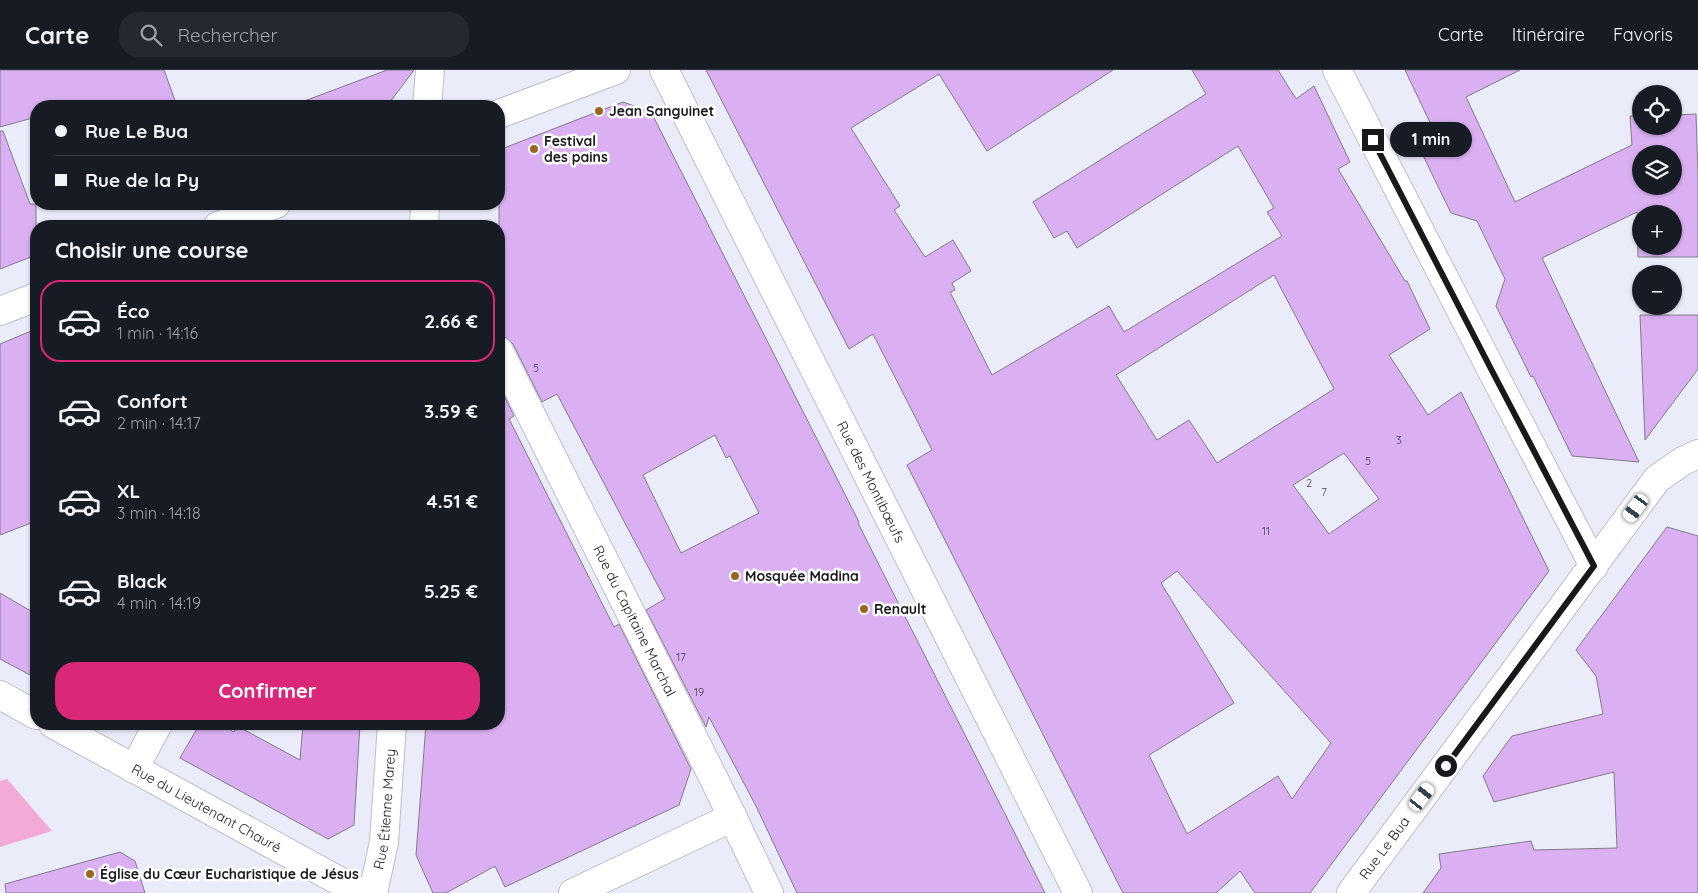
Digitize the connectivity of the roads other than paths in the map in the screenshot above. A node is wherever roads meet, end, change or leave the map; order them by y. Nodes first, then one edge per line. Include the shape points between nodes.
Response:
1 (430, 70) edge
2 (664, 70) edge
3 (1337, 70) edge
4 (612, 72) edge
5 (428, 100) edge
6 (505, 112) edge
7 (260, 210) edge
8 (234, 220) edge
9 (30, 299) edge
10 (0, 311) edge
11 (505, 363) edge
12 (1698, 454) edge
13 (1594, 566) junction
14 (0, 695) edge
15 (30, 712) edge
16 (64, 730) edge
17 (155, 730) edge
18 (392, 730) edge
19 (134, 769) junction
20 (733, 817) junction
21 (361, 893) edge
22 (373, 893) edge
23 (573, 893) edge
24 (769, 893) edge
25 (1078, 893) edge
26 (1351, 893) edge

1 - 5 street
2 - 25 street, Rue des Montibœufs
3 - 13 street
4 - 6 street
7 - 8 street
9 - 10 street
11 - 20 street, Rue du Capitaine Marchal
12 - 13 street, Rue Le Bua via 1657,479
13 - 26 street, Rue Le Bua
14 - 15 street
16 - 19 street, Rue du Lieutenant Chauré
17 - 19 street
18 - 22 street, Rue Étienne Marey via 384,842
19 - 21 street, Rue du Lieutenant Chauré
20 - 23 street
20 - 24 street, Rue du Capitaine Marchal

